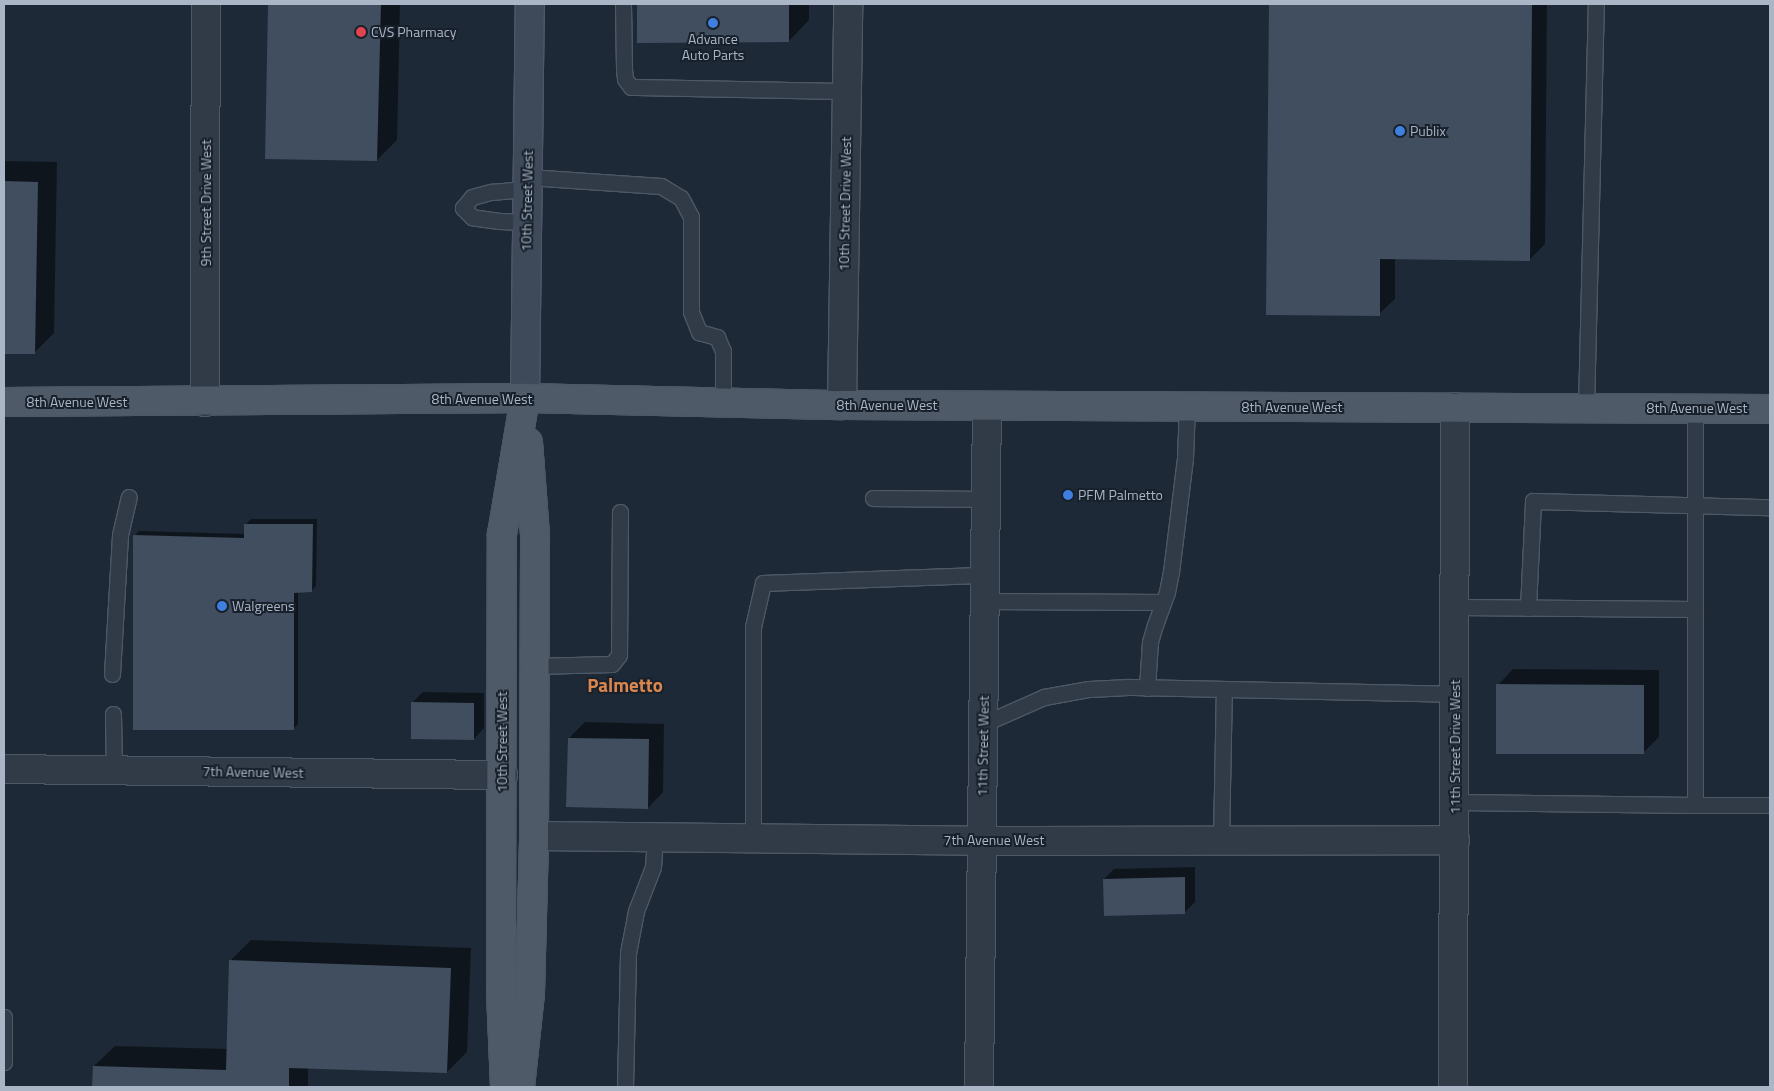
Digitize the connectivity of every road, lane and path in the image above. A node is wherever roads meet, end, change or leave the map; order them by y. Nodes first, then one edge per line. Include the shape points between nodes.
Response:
1 (206, 4) edge
2 (530, 4) edge
3 (623, 4) edge
4 (848, 4) edge
5 (1596, 4) edge
6 (847, 91) junction
7 (528, 183) junction
8 (527, 222) junction
9 (525, 398) junction
10 (4, 402) edge
11 (205, 402) junction
12 (723, 402) junction
13 (842, 405) junction
14 (987, 406) junction
15 (1187, 406) junction
16 (1455, 407) junction
17 (1586, 408) junction
18 (1695, 408) junction
19 (1770, 409) edge
20 (129, 497) dead end
21 (873, 498) dead end
22 (986, 499) junction
23 (1695, 504) junction
24 (1770, 507) edge
25 (620, 512) dead end
26 (985, 588) junction
27 (1163, 602) junction
28 (1455, 607) junction
29 (1528, 608) junction
30 (1695, 609) junction
31 (534, 666) junction
32 (112, 674) dead end
33 (1147, 688) junction
34 (1224, 690) junction
35 (1455, 694) junction
36 (113, 714) dead end
37 (983, 724) junction
38 (4, 769) edge
39 (114, 770) junction
40 (503, 775) junction
41 (1455, 802) junction
42 (1695, 805) junction
43 (1770, 805) edge
44 (534, 836) junction
45 (655, 838) junction
46 (754, 838) junction
47 (1221, 840) junction
48 (1455, 840) junction
49 (981, 841) junction
50 (4, 1018) edge
51 (4, 1062) edge
52 (505, 1087) edge
53 (520, 1087) edge
54 (625, 1087) edge
55 (979, 1087) edge
56 (1453, 1087) edge

1 - 11 street, 9th Street Drive West
2 - 7 street, 10th Street West
3 - 6 lane via 624,69 625,79 631,87
4 - 6 street, 10th Street Drive West
5 - 17 lane
6 - 13 street, 10th Street Drive West
7 - 8 street, 10th Street West
7 - 8 lane via 472,198 463,208 472,217
7 - 12 lane via 661,186 681,198 691,217 691,312 700,332 717,337 723,351
8 - 9 street, 10th Street West
9 - 11 main road, 8th Avenue West
9 - 12 main road, 8th Avenue West
9 - 31 main road, 10th Street West via 535,535
9 - 40 main road, 10th Street West via 502,534
10 - 11 main road, 8th Avenue West
12 - 13 main road, 8th Avenue West
13 - 14 main road, 8th Avenue West
14 - 15 main road, 8th Avenue West
14 - 22 street, 11th Street West
15 - 16 main road, 8th Avenue West
15 - 27 lane via 1185,458 1171,572
16 - 17 main road, 8th Avenue West
16 - 28 street, 11th Street Drive West
17 - 18 main road, 8th Avenue West
18 - 19 main road, 8th Avenue West
18 - 23 lane
20 - 32 lane via 120,535
21 - 22 lane
22 - 26 street, 11th Street West
23 - 24 lane
23 - 29 lane via 1533,501
23 - 30 lane
25 - 31 lane via 619,655 612,664
26 - 27 lane
26 - 37 street, 11th Street West
26 - 46 lane via 763,583 754,627
27 - 33 lane via 1150,642
28 - 29 lane
28 - 35 street, 11th Street Drive West
29 - 30 lane
30 - 42 lane
31 - 44 main road, 10th Street West
33 - 34 lane
33 - 37 lane via 1089,689 1044,697
34 - 35 lane
34 - 47 lane
35 - 41 street, 11th Street Drive West
36 - 39 lane
37 - 49 street, 11th Street West
38 - 39 street, 7th Avenue West
39 - 40 street, 7th Avenue West
40 - 52 main road, 10th Street West via 501,992
41 - 42 lane
41 - 48 street, 11th Street Drive West
42 - 43 lane
44 - 45 street, 7th Avenue West
44 - 53 main road, 10th Street West via 530,993
45 - 46 street, 7th Avenue West
45 - 54 lane via 653,867 636,911 628,953
46 - 49 street, 7th Avenue West
47 - 48 street, 7th Avenue West
47 - 49 street, 7th Avenue West
48 - 56 street, 11th Street Drive West
49 - 55 street, 11th Street West
50 - 51 lane

